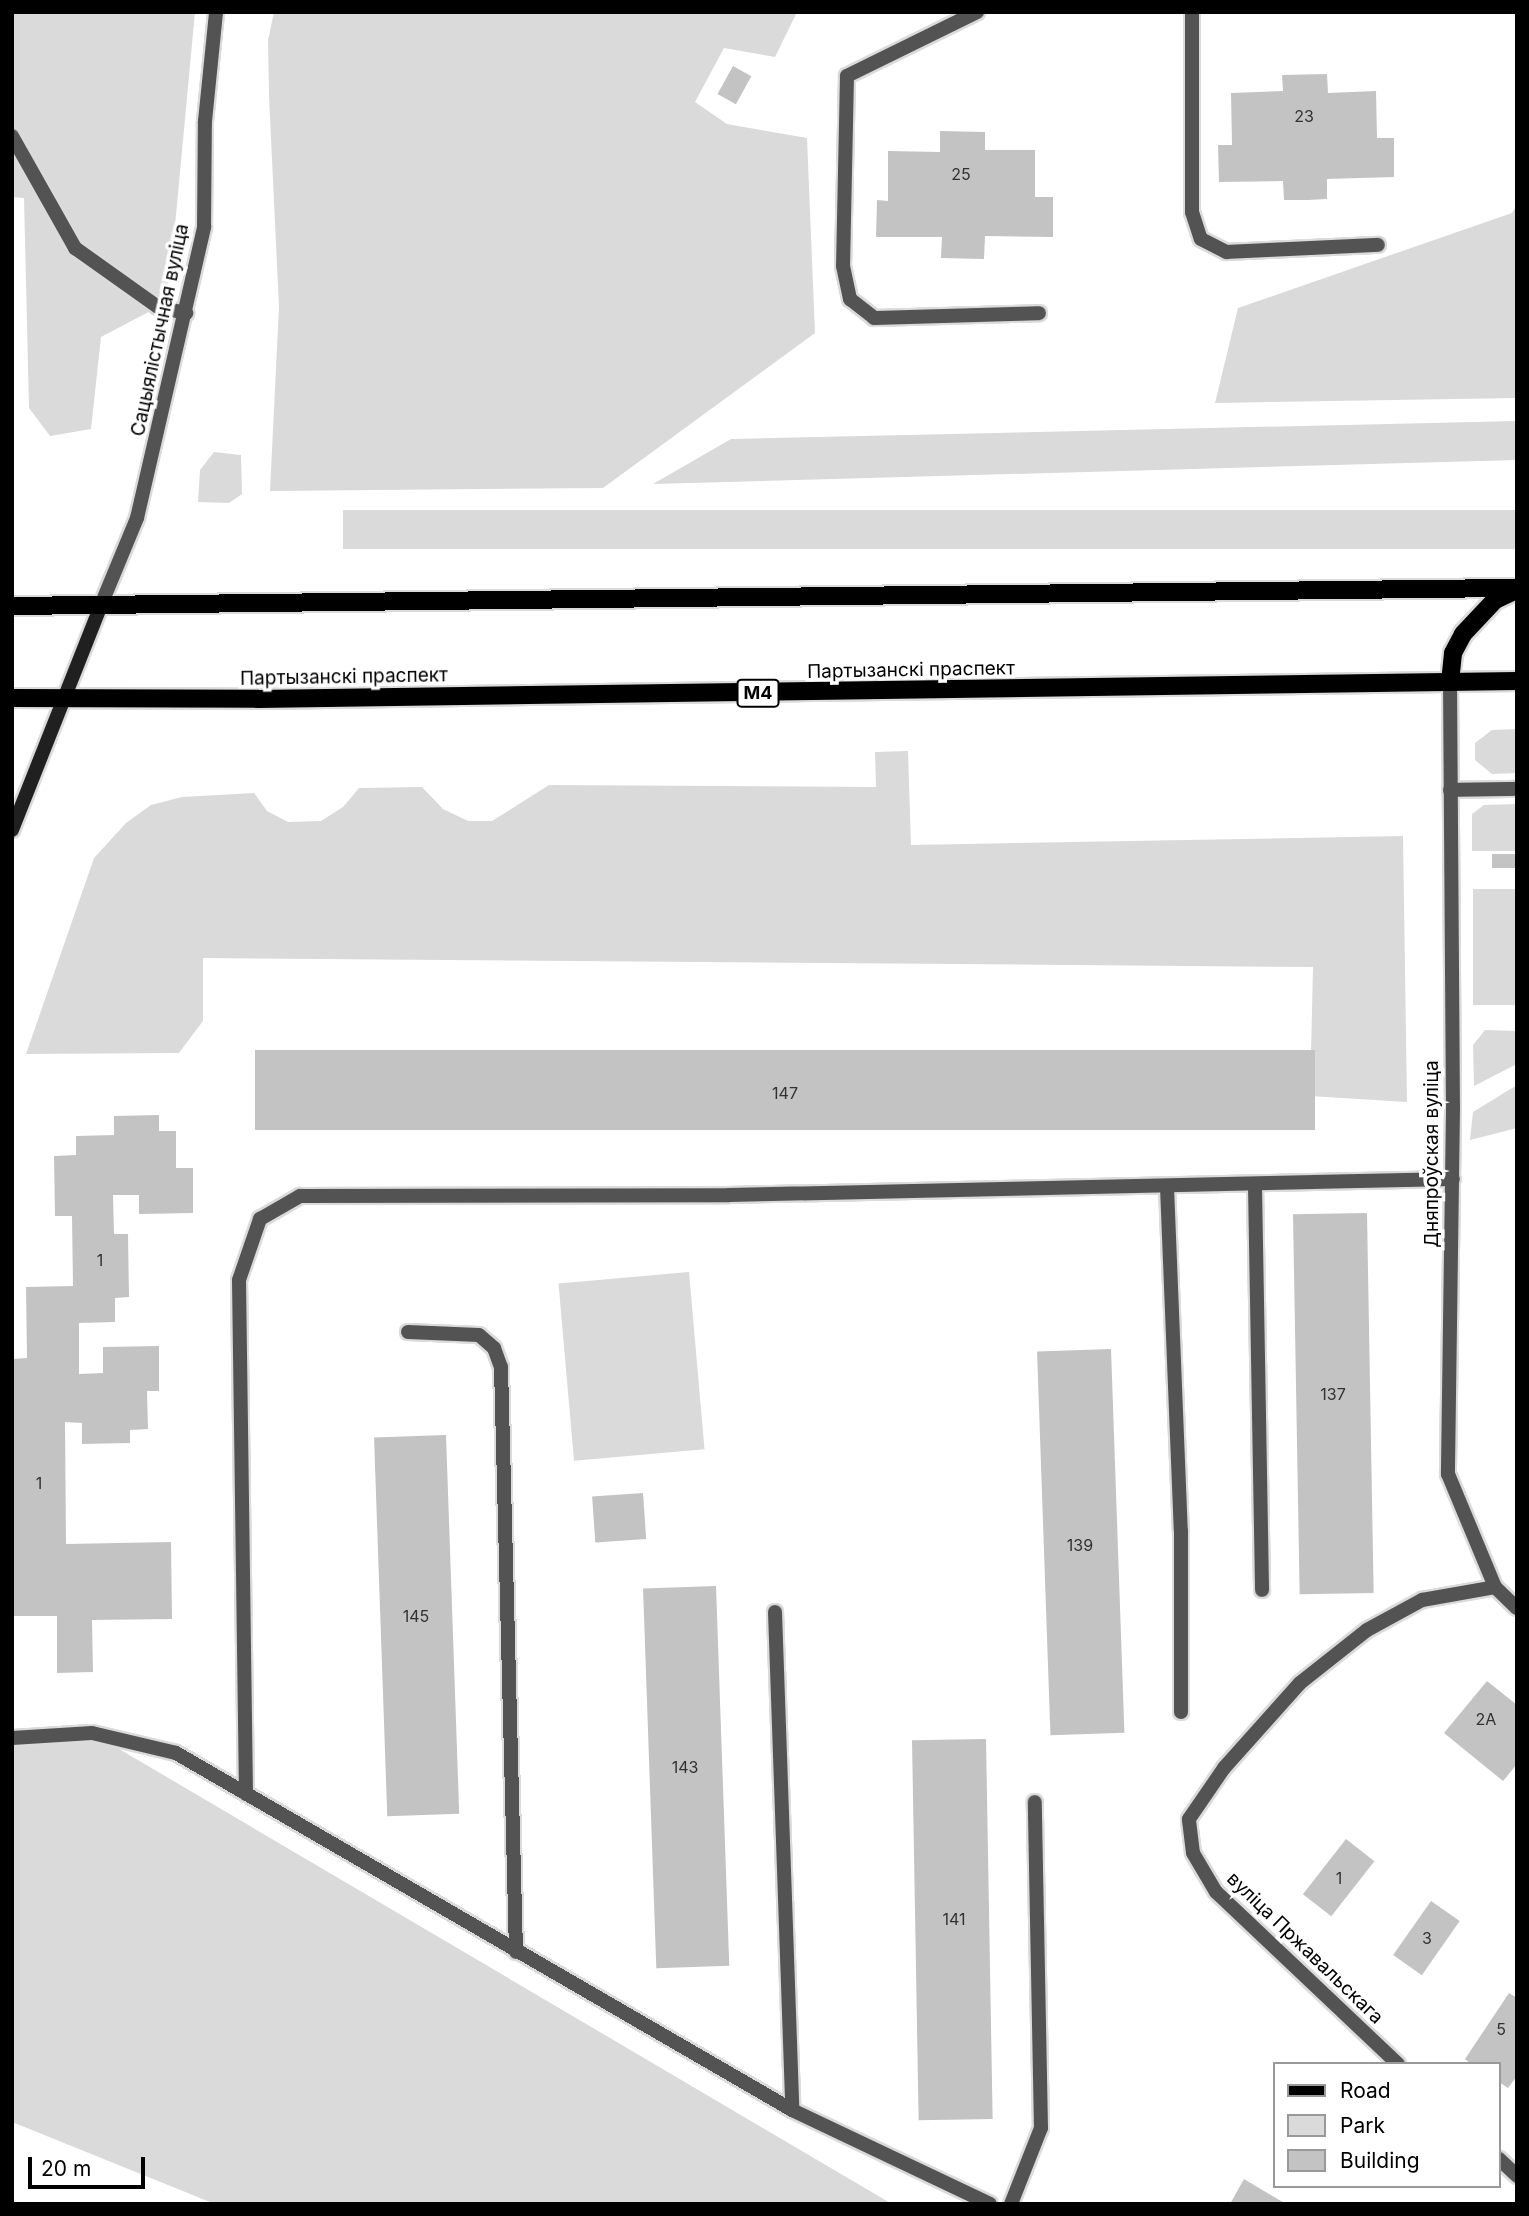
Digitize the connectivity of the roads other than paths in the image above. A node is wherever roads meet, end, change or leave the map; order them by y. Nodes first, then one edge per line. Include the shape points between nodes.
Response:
1 (216, 12) edge
2 (977, 12) edge
3 (1192, 12) edge
4 (12, 136) edge
5 (1378, 244) dead end
6 (186, 313) junction
7 (1040, 313) dead end
8 (1517, 589) edge
9 (101, 605) junction
10 (12, 606) edge
11 (1517, 681) edge
12 (1450, 682) junction
13 (12, 698) edge
14 (66, 698) junction
15 (1517, 789) edge
16 (1450, 790) junction
17 (12, 830) edge
18 (1453, 1179) junction
19 (1167, 1186) junction
20 (1255, 1186) junction
21 (408, 1332) dead end
22 (1495, 1587) junction
23 (1262, 1590) dead end
24 (1517, 1608) edge
25 (775, 1612) dead end
26 (1181, 1712) dead end
27 (12, 1738) edge
28 (246, 1794) junction
29 (1035, 1802) dead end
30 (516, 1952) junction
31 (1396, 2062) edge
32 (792, 2110) junction
33 (1501, 2161) edge
34 (1517, 2176) edge
35 (990, 2204) edge
36 (1010, 2204) edge

1 - 6 street, Сацыялістычная вуліца via 205,121 204,227
2 - 7 street via 847,76 843,266 850,299 874,318
3 - 5 street via 1192,212 1201,239 1227,252
4 - 6 street via 75,248 158,307
6 - 9 street, Сацыялістычная вуліца via 137,518
8 - 9 main road
8 - 12 main road via 1495,600 1463,634 1453,653
9 - 10 main road
9 - 14 main road
11 - 12 main road, Партызанскі праспект / М4
12 - 14 main road, Партызанскі праспект / М4
12 - 16 street, Дняпроўская вуліца
13 - 14 main road, Партызанскі праспект / М4
14 - 17 main road
15 - 16 street
16 - 18 street, Дняпроўская вуліца
18 - 20 street
18 - 22 street, Дняпроўская вуліца via 1448,1474
19 - 20 street
19 - 26 street via 1181,1531
19 - 28 street via 729,1195 300,1196 260,1219 239,1280
20 - 23 street
21 - 30 street via 478,1335 494,1348 501,1367
22 - 24 street, Дняпроўская вуліца
22 - 31 street, вуліца Пржавальскага via 1422,1600 1367,1630 1300,1683 1224,1768 1189,1819 1193,1853 1216,1892
25 - 32 street
27 - 28 street via 92,1733 135,1742 176,1753
28 - 30 street
29 - 36 street via 1041,2127
30 - 32 street
32 - 35 street
33 - 34 street

